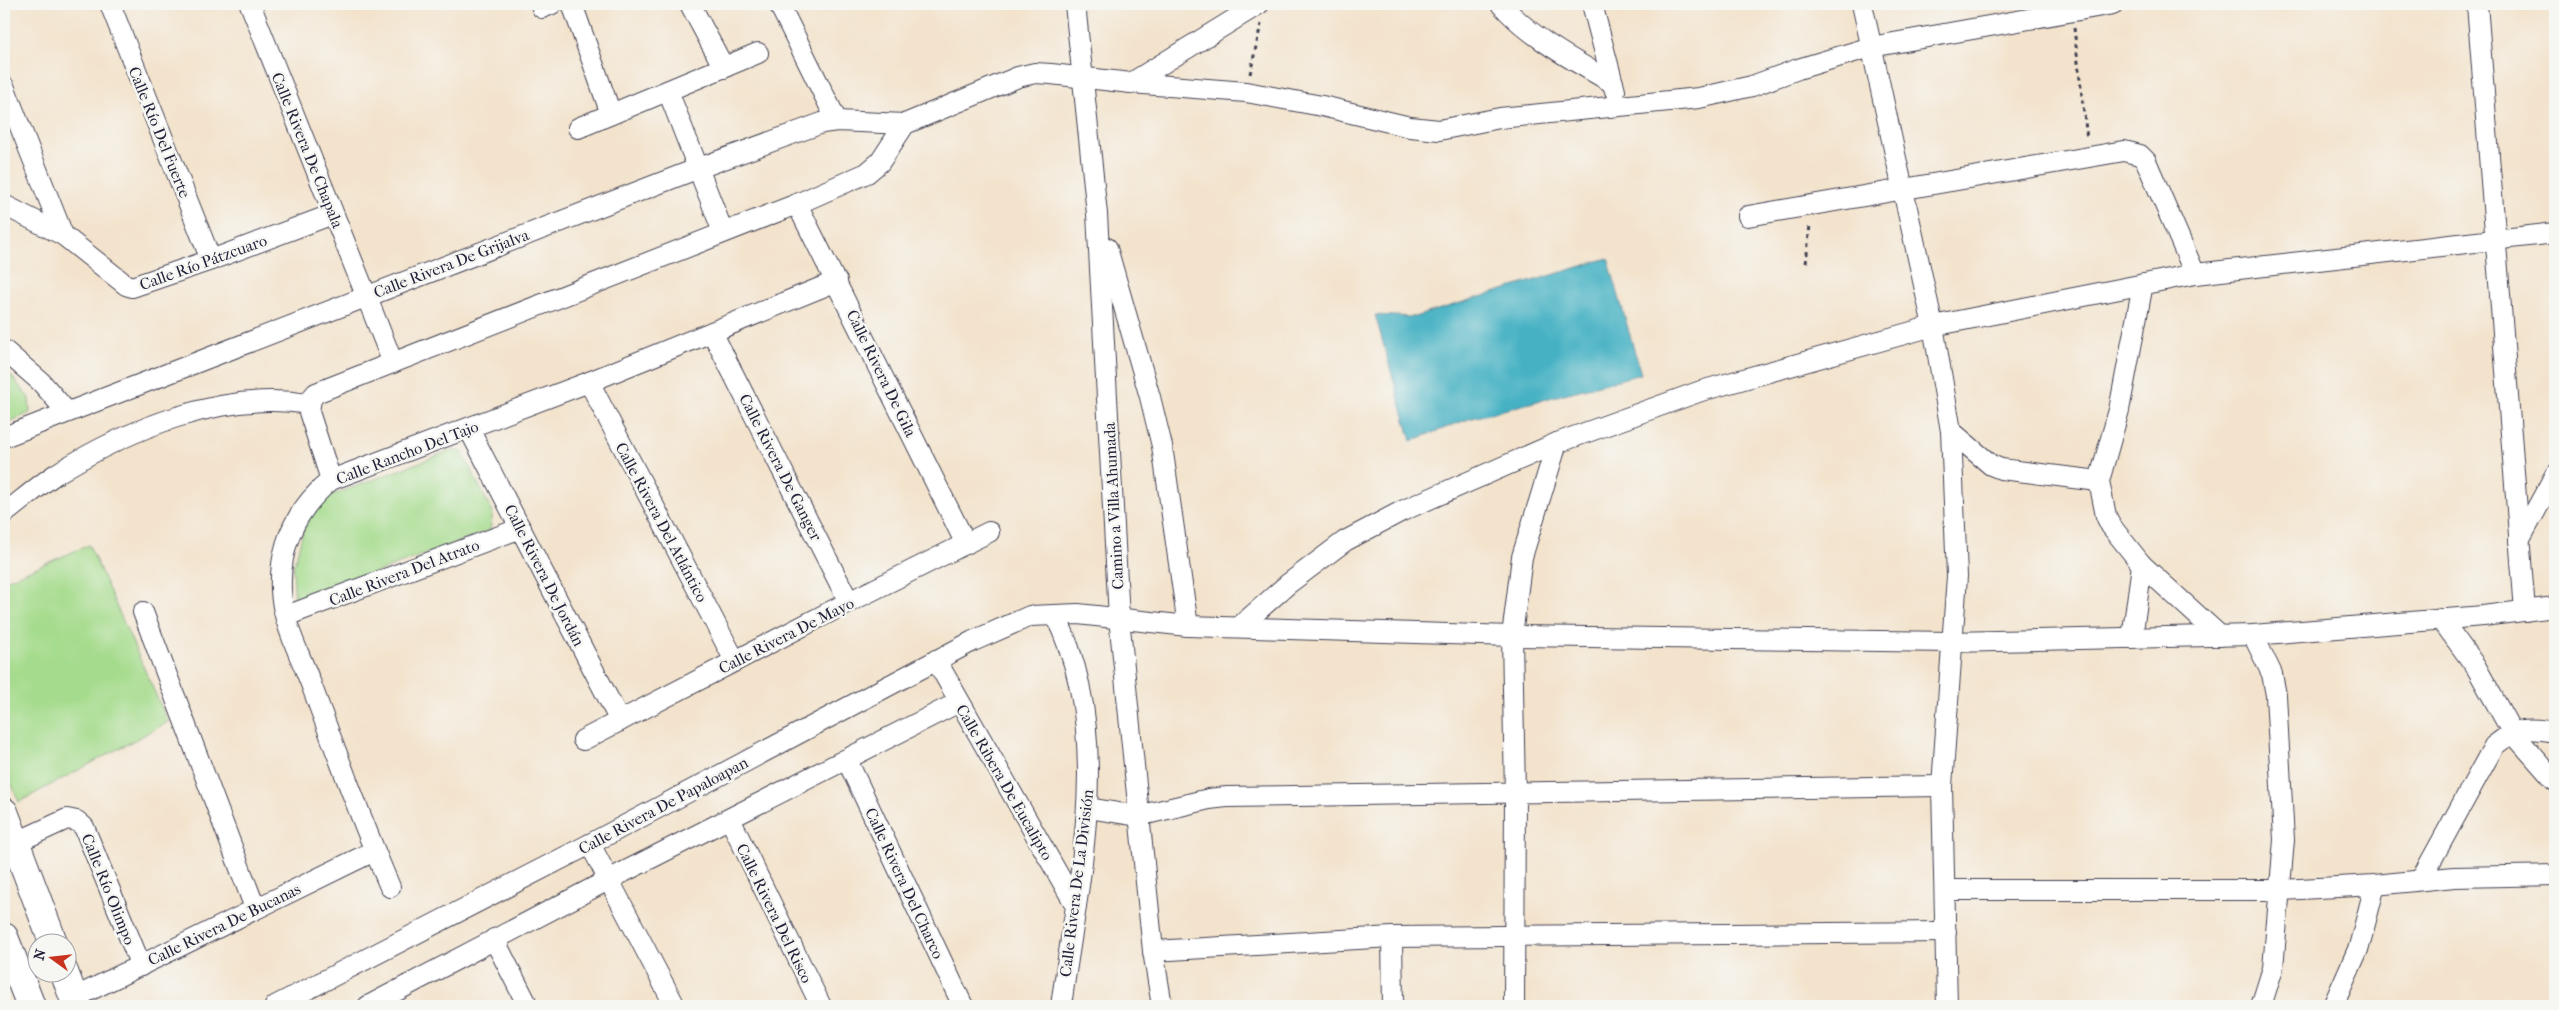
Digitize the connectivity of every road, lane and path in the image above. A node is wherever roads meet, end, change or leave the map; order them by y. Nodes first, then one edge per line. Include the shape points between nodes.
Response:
1 (110, 4) edge
2 (250, 4) edge
3 (572, 4) edge
4 (690, 4) edge
5 (779, 4) edge
6 (1075, 4) edge
7 (1502, 4) edge
8 (1592, 4) edge
9 (1862, 4) edge
10 (2112, 4) edge
11 (2477, 4) edge
12 (2072, 11) junction
13 (1260, 13) edge
14 (1871, 47) junction
15 (758, 54) dead end
16 (724, 68) junction
17 (1082, 78) junction
18 (1130, 83) junction
19 (1613, 83) junction
20 (4, 86) edge
21 (668, 92) junction
22 (1246, 92) junction
23 (1619, 107) junction
24 (611, 114) junction
25 (837, 121) junction
26 (905, 124) junction
27 (578, 128) dead end
28 (2089, 157) junction
29 (699, 168) junction
30 (1902, 190) junction
31 (797, 204) junction
32 (1813, 204) junction
33 (4, 205) edge
34 (333, 214) junction
35 (1096, 214) junction
36 (1748, 216) dead end
37 (723, 232) junction
38 (2555, 233) edge
39 (63, 236) junction
40 (2494, 240) junction
41 (211, 260) junction
42 (1806, 263) dead end
43 (2196, 274) junction
44 (837, 281) junction
45 (2144, 284) junction
46 (366, 296) junction
47 (1933, 326) junction
48 (712, 332) junction
49 (4, 350) edge
50 (393, 362) junction
51 (589, 382) junction
52 (309, 404) junction
53 (67, 412) junction
54 (469, 429) junction
55 (1951, 431) junction
56 (4, 437) edge
57 (1557, 444) junction
58 (2555, 475) edge
59 (331, 480) junction
60 (2099, 481) junction
61 (4, 514) edge
62 (521, 528) junction
63 (989, 532) dead end
64 (2519, 541) junction
65 (966, 544) junction
66 (2142, 565) junction
67 (849, 602) junction
68 (2555, 607) edge
69 (2525, 610) junction
70 (143, 612) dead end
71 (1055, 615) junction
72 (286, 616) junction
73 (1119, 618) junction
74 (2441, 619) junction
75 (1188, 626) junction
76 (1239, 627) junction
77 (2253, 635) junction
78 (1512, 636) junction
79 (2220, 636) junction
80 (2132, 638) junction
81 (1952, 642) junction
82 (936, 660) junction
83 (735, 661) junction
84 (959, 702) junction
85 (620, 721) junction
86 (2512, 732) junction
87 (2555, 732) edge
88 (583, 740) dead end
89 (847, 760) junction
90 (2555, 781) edge
91 (1942, 786) junction
92 (1515, 794) junction
93 (1088, 808) junction
94 (4, 812) edge
95 (1138, 816) junction
96 (730, 819) junction
97 (15, 843) junction
98 (590, 844) junction
99 (374, 851) junction
100 (2555, 875) edge
101 (610, 879) junction
102 (2421, 879) junction
103 (2375, 885) junction
104 (390, 886) dead end
105 (1946, 890) junction
106 (2281, 890) junction
107 (1075, 904) junction
108 (255, 908) junction
109 (49, 932) edge
110 (1946, 932) junction
111 (1514, 935) junction
112 (4, 937) edge
113 (1392, 937) junction
114 (494, 939) junction
115 (1153, 951) junction
116 (141, 966) junction
117 (68, 982) edge
118 (76, 1002) edge
119 (375, 1005) edge
120 (31, 1006) edge
121 (275, 1006) edge
122 (528, 1006) edge
123 (675, 1006) edge
124 (821, 1006) edge
125 (963, 1006) edge
126 (1061, 1006) edge
127 (1162, 1006) edge
128 (1393, 1006) edge
129 (1514, 1006) edge
130 (1947, 1006) edge
131 (2261, 1006) edge
132 (2333, 1006) edge

1 - 41 street, Calle Río Del Fuerte
2 - 34 street, Calle Rivera De Chapala
3 - 24 street
4 - 16 street
5 - 25 street
6 - 17 street, Camino a Villa Ahumada
7 - 19 street via 1553,49
8 - 19 street
9 - 14 street
10 - 12 street
11 - 40 street
12 - 14 street
12 - 28 path
13 - 18 street
13 - 22 path
14 - 23 street via 1743,88 1699,98
14 - 30 street
15 - 16 street
16 - 21 street
17 - 18 street
17 - 26 street via 1035,73 1018,77
17 - 35 street, Camino a Villa Ahumada
18 - 22 street
19 - 23 street
20 - 39 street
21 - 24 street
21 - 29 street
22 - 23 street via 1425,130 1500,118
24 - 27 street
25 - 26 street, Calle Rivera De Grijalva
25 - 29 street, Calle Rivera De Grijalva via 822,123
26 - 31 street via 880,162 867,173
28 - 30 street
28 - 43 street via 2124,151 2140,155 2146,161
29 - 37 street
29 - 46 street, Calle Rivera De Grijalva
30 - 32 street
30 - 47 street
31 - 37 street
31 - 44 street, Calle Rivera De Gila
32 - 36 street
32 - 42 path
33 - 39 street, Calle Río Pátzcuaro
34 - 41 street, Calle Río Pátzcuaro
34 - 46 street, Calle Rivera De Chapala
35 - 73 street, Camino a Villa Ahumada
35 - 75 street via 1162,446
37 - 50 street
38 - 40 street
39 - 41 street, Calle Río Pátzcuaro via 132,287
40 - 43 street
40 - 64 street
43 - 45 street
44 - 48 street, Calle Rancho Del Tajo
44 - 65 street, Calle Rivera De Gila
45 - 47 street
45 - 60 street via 2119,410
46 - 50 street, Calle Rivera De Chapala
46 - 53 street, Calle Rivera De Grijalva
47 - 55 street
47 - 57 street via 1701,391
48 - 51 street, Calle Rancho Del Tajo
48 - 67 street, Calle Rivera De Ganger
49 - 53 street via 41,382
50 - 52 street via 316,394
51 - 54 street, Calle Rancho Del Tajo
51 - 83 street, Calle Rivera Del Atlántico
52 - 59 street
52 - 61 street via 285,400 225,404 117,440 55,475
53 - 56 street, Calle Rivera De Grijalva
54 - 59 street, Calle Rancho Del Tajo
54 - 62 street, Calle Rivera De Jordán
55 - 60 street via 1991,465 2001,469
55 - 81 street via 1957,576
57 - 76 street via 1402,511 1345,541 1288,584
57 - 78 street via 1522,557
58 - 64 street
59 - 72 street, Calle Rancho Del Tajo via 312,495 290,532 281,590
60 - 66 street via 2111,526
62 - 72 street, Calle Rivera Del Atrato
62 - 85 street, Calle Rivera De Jordán
63 - 65 street, Calle Rivera De Mayo
64 - 69 street
65 - 67 street, Calle Rivera De Mayo
66 - 79 street
66 - 80 street
67 - 83 street, Calle Rivera De Mayo
68 - 69 street, Calle Rivera De Papaloapan
69 - 74 street, Calle Rivera De Papaloapan
70 - 108 street
71 - 73 street, Calle Rivera De Papaloapan
71 - 82 street, Calle Rivera De Papaloapan via 1030,616 998,628
71 - 93 street, Calle Rivera De La División via 1066,636 1076,672 1088,760
72 - 99 street, Calle Rancho Del Tajo
73 - 75 street, Calle Rivera De Papaloapan
73 - 95 street, Camino a Villa Ahumada
74 - 77 street, Calle Rivera De Papaloapan
74 - 86 street via 2476,667
75 - 76 street, Calle Rivera De Papaloapan
76 - 78 street, Calle Rivera De Papaloapan
77 - 79 street, Calle Rivera De Papaloapan
77 - 106 street via 2272,674 2276,695 2284,840
78 - 81 street, Calle Rivera De Papaloapan
78 - 92 street
79 - 80 street, Calle Rivera De Papaloapan
80 - 81 street, Calle Rivera De Papaloapan
81 - 91 street
82 - 84 street, Calle Ribera De Eucalipto
82 - 98 street, Calle Rivera De Papaloapan
83 - 85 street, Calle Rivera De Mayo
84 - 89 street
84 - 107 street, Calle Ribera De Eucalipto
85 - 88 street, Calle Rivera De Mayo
86 - 87 street via 2531,728
86 - 90 street
86 - 102 street via 2494,746
89 - 96 street
89 - 125 street, Calle Rivera Del Charco
91 - 92 street
91 - 105 street
92 - 95 street via 1226,797 1209,798
92 - 111 street
93 - 95 street
93 - 107 street, Calle Rivera De La División
94 - 97 street
95 - 115 street, Camino a Villa Ahumada
96 - 101 street
96 - 124 street, Calle Rivera Del Risco
97 - 109 street
97 - 116 street, Calle Río Olimpo via 67,819 84,827
98 - 101 street
98 - 121 street, Calle Rivera De Papaloapan
99 - 104 street, Calle Rancho Del Tajo
99 - 108 street, Calle Rivera De Bucanas
100 - 102 street
101 - 114 street
101 - 123 street
102 - 103 street
103 - 106 street
103 - 132 street via 2359,947
105 - 106 street
105 - 110 street
106 - 131 street via 2272,968
107 - 126 street, Calle Rivera De La División
108 - 116 street, Calle Rivera De Bucanas
110 - 111 street
110 - 130 street
111 - 113 street
111 - 129 street
112 - 120 street
113 - 115 street
113 - 128 street
114 - 119 street
114 - 122 street
115 - 127 street, Camino a Villa Ahumada
116 - 118 street, Calle Rivera De Bucanas
117 - 118 street

